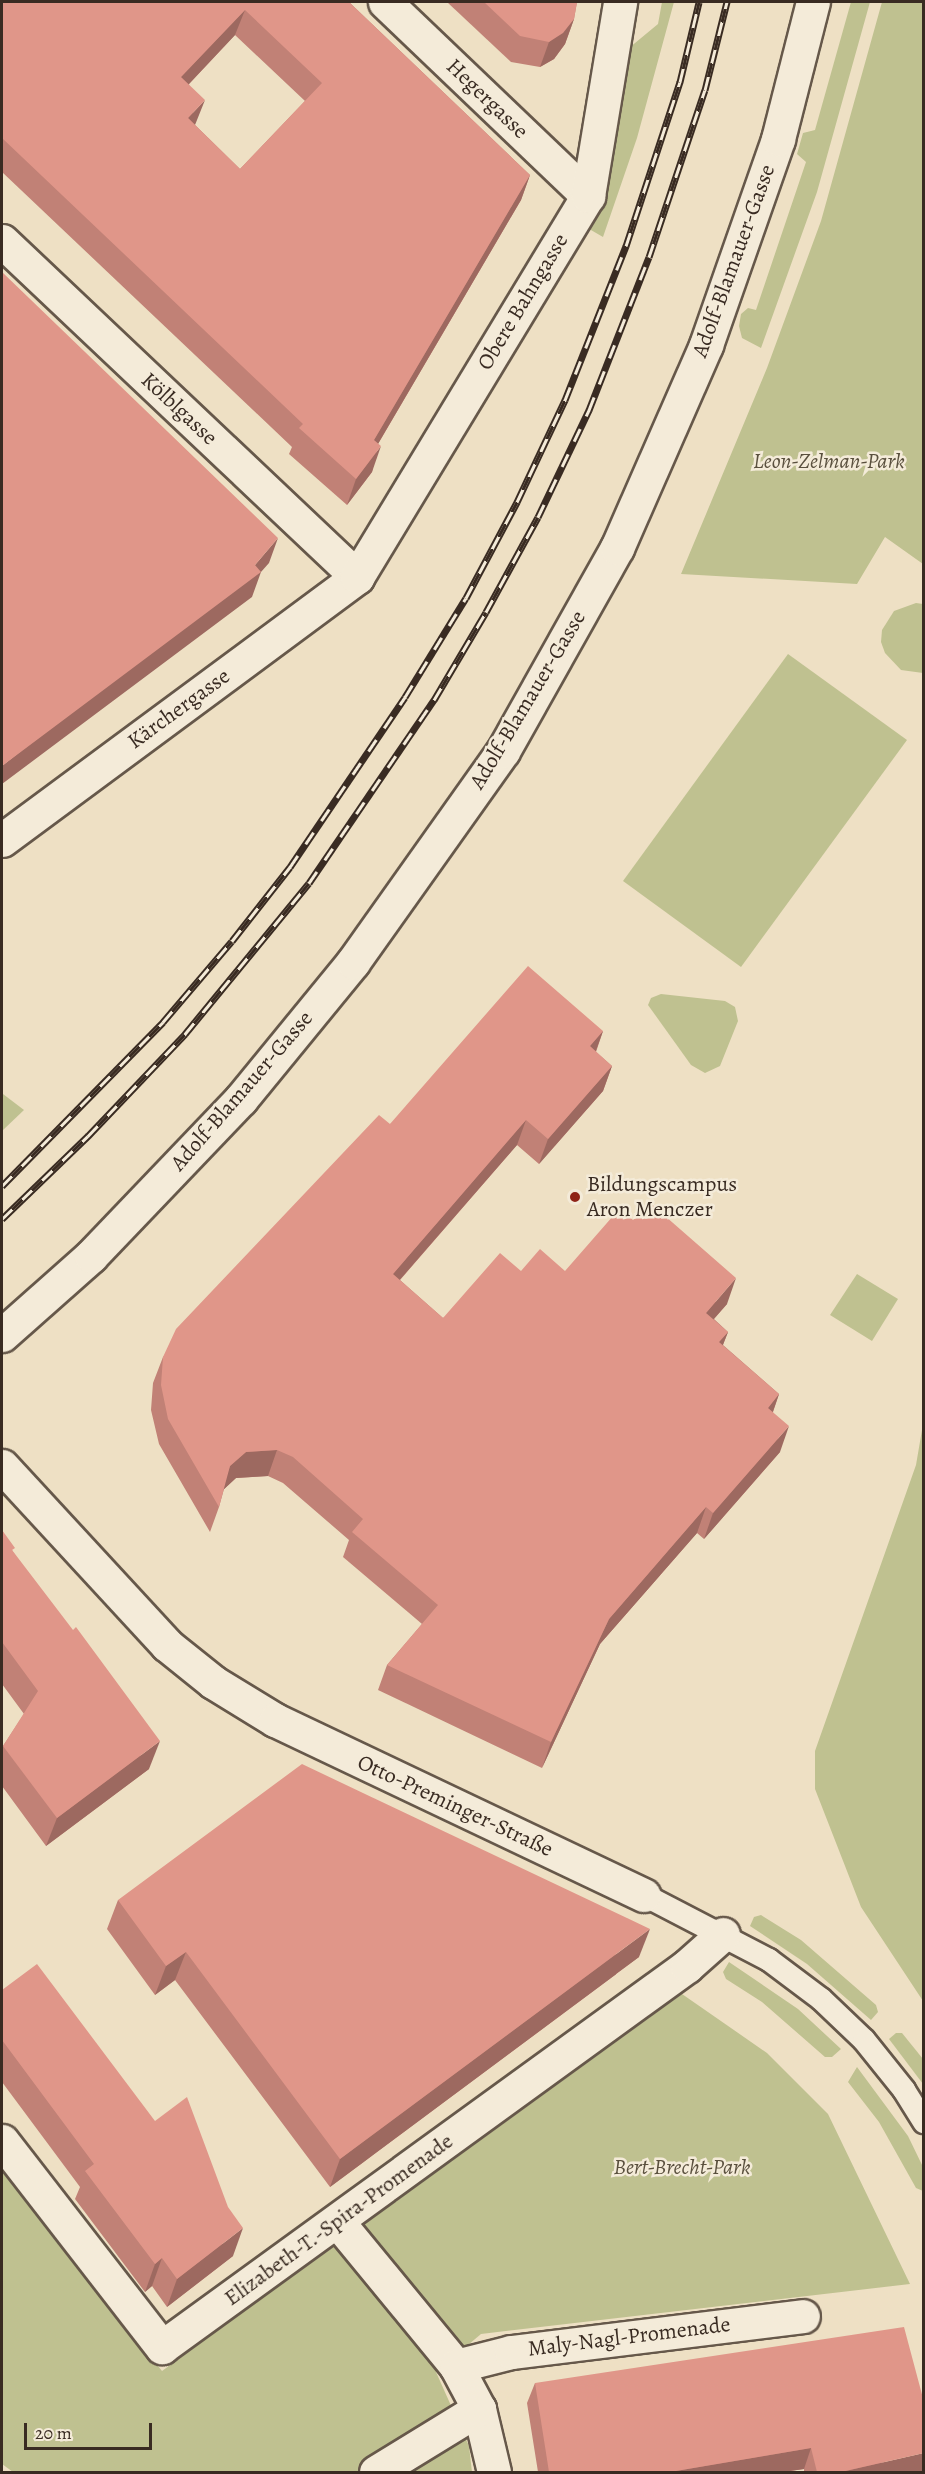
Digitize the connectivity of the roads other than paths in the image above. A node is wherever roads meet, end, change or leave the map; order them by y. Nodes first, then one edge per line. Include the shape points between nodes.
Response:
1 (386, 2) edge
2 (620, 2) edge
3 (813, 2) edge
4 (588, 196) junction
5 (2, 241) edge
6 (357, 577) junction
7 (2, 840) edge
8 (2, 1335) edge
9 (2, 1466) edge
10 (644, 1895) joint
11 (723, 1934) junction
12 (924, 2122) edge
13 (2, 2141) edge
14 (337, 2221) junction
15 (803, 2316) dead end
16 (456, 2366) junction
17 (479, 2409) junction
18 (376, 2472) edge
19 (494, 2472) edge

1 - 4 street, Hegergasse
2 - 4 street, Obere Bahngasse
3 - 8 street, Adolf-Blamauer-Gasse via 778,139 706,345 617,548 503,751 353,962 241,1099 91,1257
4 - 6 street, Obere Bahngasse
5 - 6 street, Kölblgasse
6 - 7 street, Kärchergasse
9 - 10 street, Otto-Preminger-Straße via 167,1645 213,1682 275,1720
10 - 11 lane, Otto-Preminger-Straße
11 - 12 lane, Otto-Preminger-Straße via 769,1960 822,1999 864,2040
11 - 14 street, Elizabeth-T.-Spira-Promenade via 687,1966
13 - 14 street, Elizabeth-T.-Spira-Promenade via 162,2348
14 - 16 street
15 - 16 street, Maly-Nagl-Promenade via 511,2352
16 - 17 street
17 - 18 street
17 - 19 street

